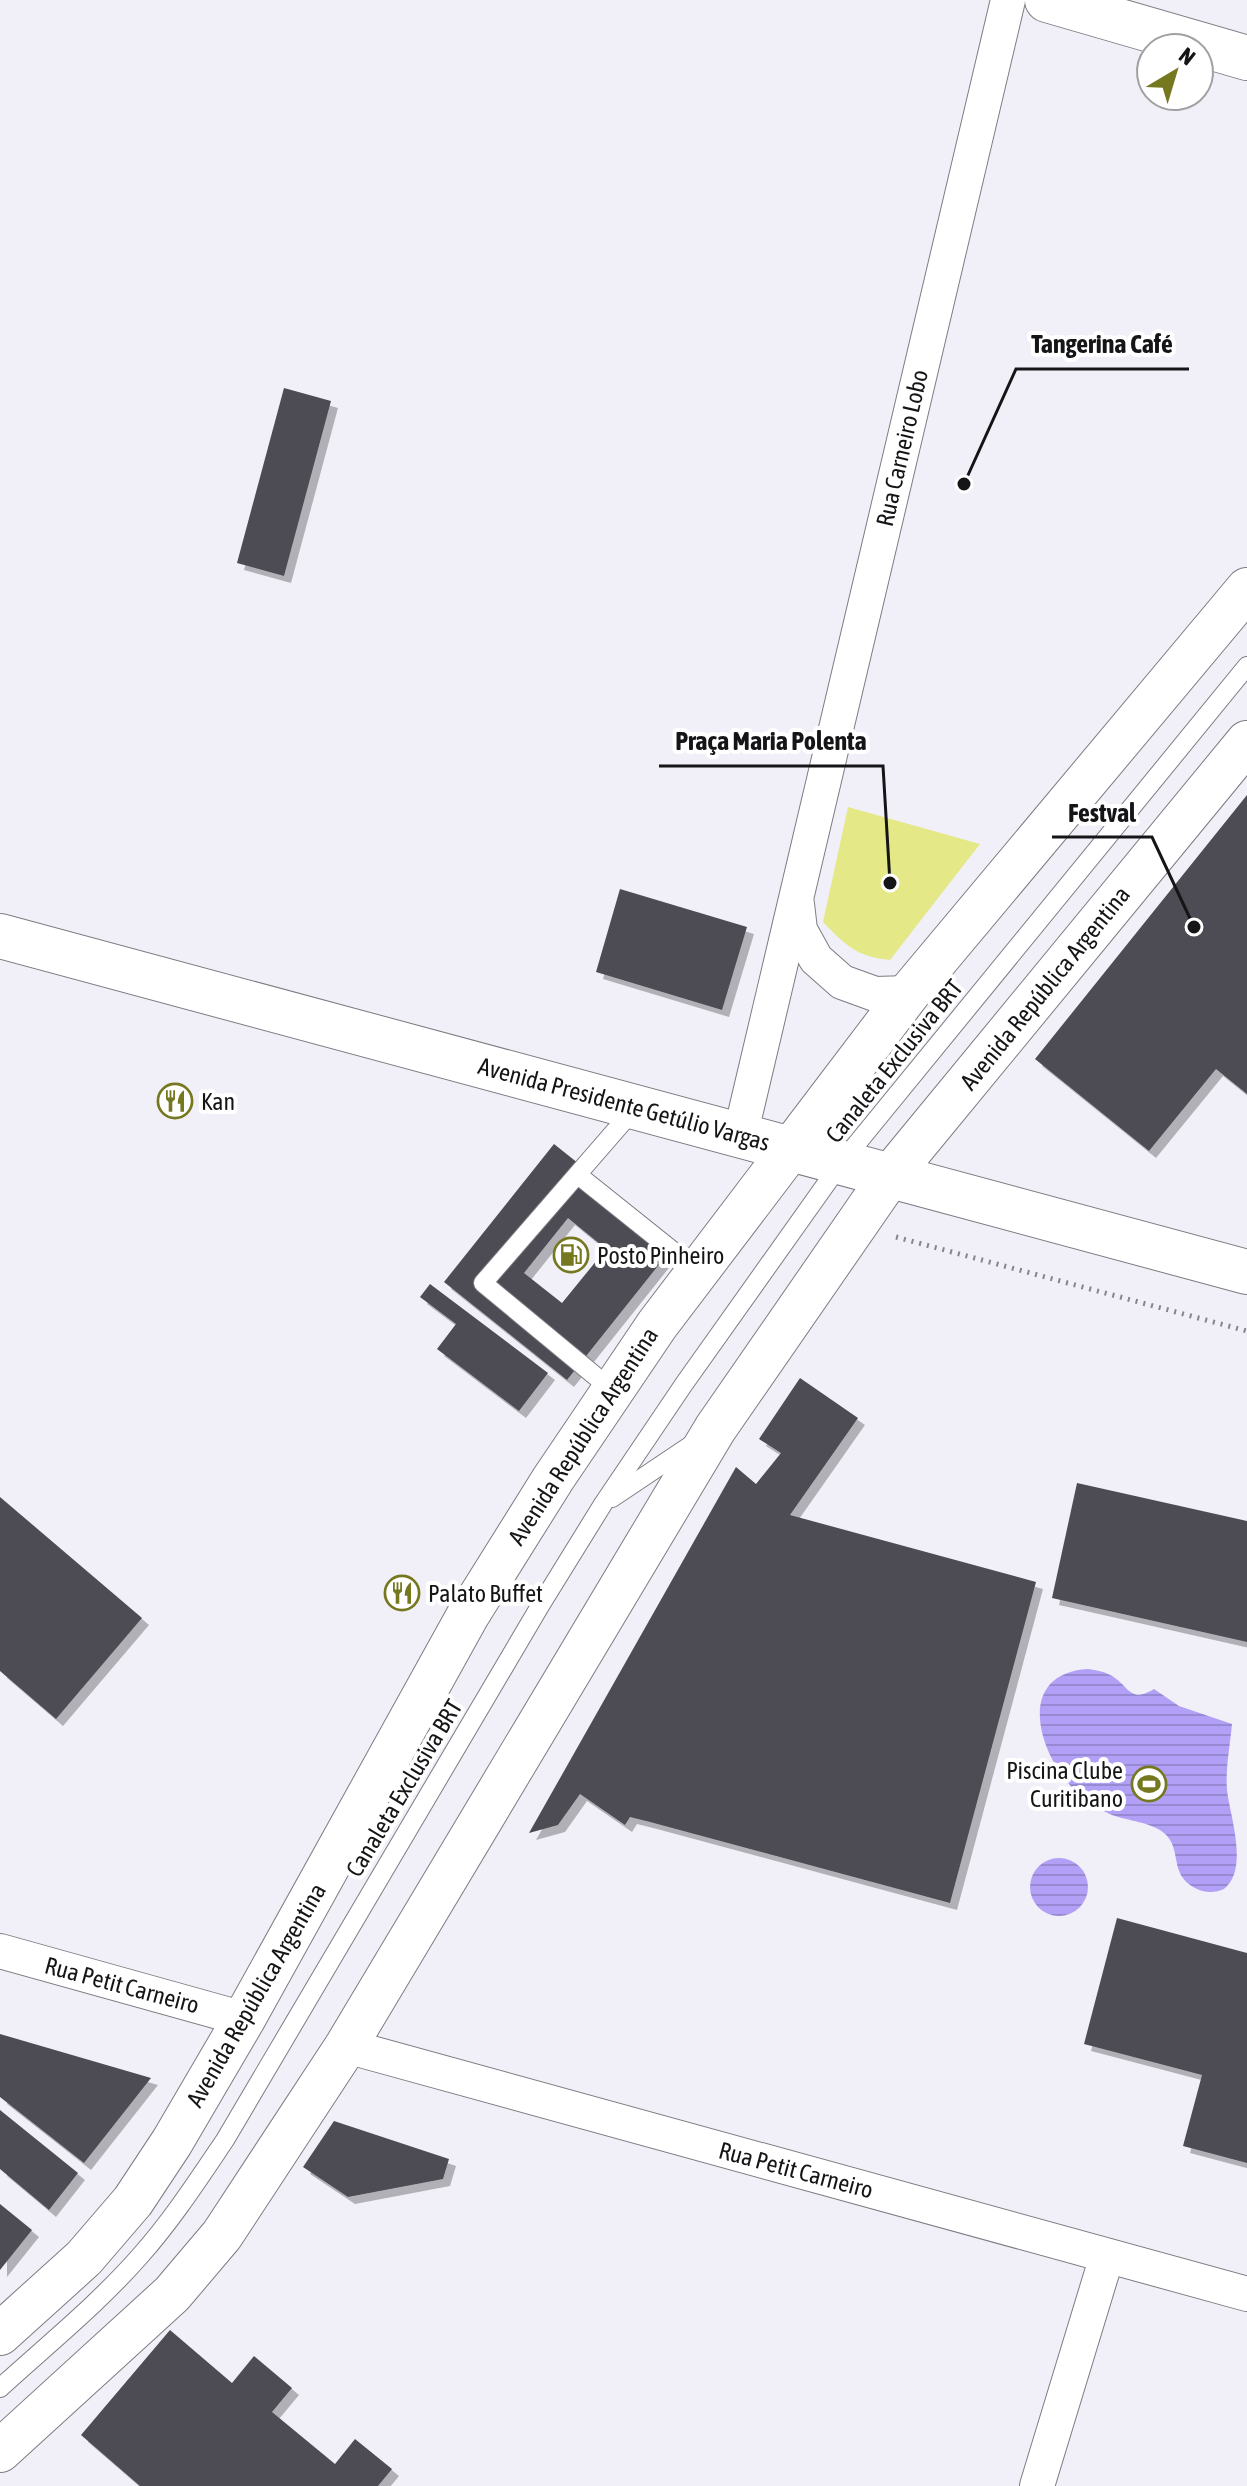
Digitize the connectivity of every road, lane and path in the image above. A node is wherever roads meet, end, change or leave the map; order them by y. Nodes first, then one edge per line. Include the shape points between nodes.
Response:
1 (1008, 0) edge
2 (1047, 0) edge
3 (1247, 58) edge
4 (1247, 589) edge
5 (1247, 666) edge
6 (1247, 742) edge
7 (796, 896) junction
8 (0, 936) edge
9 (909, 993) junction
10 (637, 1106) junction
11 (740, 1136) junction
12 (792, 1150) junction
13 (841, 1163) junction
14 (578, 1175) junction
15 (890, 1176) junction
16 (886, 1235) dead end
17 (698, 1271) junction
18 (1247, 1272) edge
19 (1247, 1331) edge
20 (611, 1389) junction
21 (715, 1429) junction
22 (603, 1504) junction
23 (0, 1951) edge
24 (244, 2019) junction
25 (346, 2046) junction
26 (1107, 2256) junction
27 (1247, 2294) edge
28 (0, 2334) edge
29 (0, 2388) edge
30 (0, 2451) edge
31 (1037, 2486) edge

1 - 7 street, Rua Carneiro Lobo
2 - 3 main road
4 - 9 street, Avenida República Argentina
5 - 13 lane, Canaleta Exclusiva BRT
6 - 15 street, Avenida República Argentina
7 - 9 street, Rua Carneiro Lobo via 800,930 816,959 842,982 875,994
7 - 11 street, Rua Carneiro Lobo
8 - 10 main road, Avenida Presidente Getúlio Vargas
9 - 12 street, Avenida República Argentina
10 - 11 main road, Avenida Presidente Getúlio Vargas
10 - 14 lane
11 - 12 main road, Avenida Presidente Getúlio Vargas
12 - 13 main road, Avenida Presidente Getúlio Vargas
12 - 17 street, Avenida República Argentina
13 - 15 main road, Avenida Presidente Getúlio Vargas
13 - 22 lane, Canaleta Exclusiva BRT
14 - 17 lane
14 - 20 lane via 483,1283
15 - 18 main road, Avenida Presidente Getúlio Vargas
15 - 21 street, Avenida República Argentina
16 - 19 path
17 - 20 street, Avenida República Argentina
20 - 24 street, Avenida República Argentina via 468,1615
21 - 22 lane, Canaleta Exclusiva BRT
21 - 25 street, Avenida República Argentina
22 - 29 lane, Canaleta Exclusiva BRT via 191,2191 140,2255
23 - 24 street, Rua Petit Carneiro
24 - 28 street, Avenida República Argentina via 133,2201 84,2258
25 - 26 street, Rua Petit Carneiro
25 - 30 street, Avenida República Argentina via 197,2267
26 - 27 street, Rua Petit Carneiro
26 - 31 street

